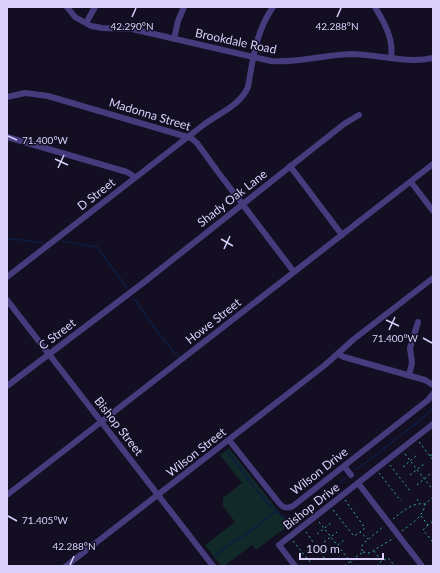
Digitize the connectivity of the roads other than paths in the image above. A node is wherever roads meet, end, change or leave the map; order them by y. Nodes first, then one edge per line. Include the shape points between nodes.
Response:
1 (67, 7) edge
2 (95, 7) edge
3 (184, 7) edge
4 (273, 7) edge
5 (375, 7) edge
6 (86, 23) junction
7 (174, 39) junction
8 (253, 58) junction
9 (391, 58) junction
10 (433, 58) edge
11 (7, 96) edge
12 (359, 115) dead end
13 (7, 137) edge
14 (188, 137) junction
15 (433, 164) edge
16 (290, 166) junction
17 (135, 177) junction
18 (411, 182) junction
19 (242, 204) junction
20 (433, 211) edge
21 (342, 235) junction
22 (294, 272) junction
23 (7, 277) edge
24 (433, 278) edge
25 (120, 299) joint
26 (7, 300) edge
27 (418, 322) dead end
28 (49, 354) junction
29 (338, 354) junction
30 (409, 375) junction
31 (433, 385) edge
32 (7, 386) edge
33 (432, 397) edge
34 (101, 422) junction
35 (433, 424) edge
36 (229, 440) junction
37 (344, 466) junction
38 (351, 475) dead end
39 (358, 483) junction
40 (7, 495) edge
41 (158, 495) junction
42 (66, 566) edge
43 (213, 566) edge
44 (295, 566) edge
45 (422, 566) edge

1 - 6 street, Brookdale Road
2 - 6 street
3 - 7 street
4 - 8 street, D Street via 262,26
5 - 9 street via 390,37
6 - 7 street, Brookdale Road via 102,28 132,29
7 - 8 street, Brookdale Road
8 - 9 street, Brookdale Road via 290,62 351,54
8 - 14 street, D Street via 248,87 243,96
9 - 10 street, Brookdale Road
11 - 14 street, Madonna Street via 25,93 48,96
12 - 16 street, Shady Oak Lane
13 - 17 street via 128,172
14 - 17 street, D Street
14 - 19 street, Madonna Street via 197,143
15 - 18 street, Howe Street
16 - 19 street, Shady Oak Lane
16 - 21 street
17 - 23 street, D Street
18 - 20 street
18 - 21 street, Howe Street
19 - 22 street, Madonna Street
19 - 25 street, Shady Oak Lane
21 - 22 street, Howe Street
22 - 34 street, Howe Street
24 - 29 street, Wilson Street
25 - 28 street, C Street
26 - 28 street, Bishop Street
27 - 30 street via 410,348 412,363
28 - 32 street, C Street
28 - 34 street, Bishop Street
29 - 30 street
29 - 36 street, Wilson Street
30 - 31 street
33 - 37 street, Wilson Drive
34 - 40 street, Howe Street
34 - 41 street, Bishop Street
35 - 39 street, Bishop Drive
36 - 37 street, Wilson Drive via 284,508 290,507
36 - 41 street, Wilson Street
37 - 38 street
39 - 44 street, Bishop Drive via 279,545
39 - 45 street, Bishop Drive
41 - 42 street, Wilson Street
41 - 43 street, Bishop Street

